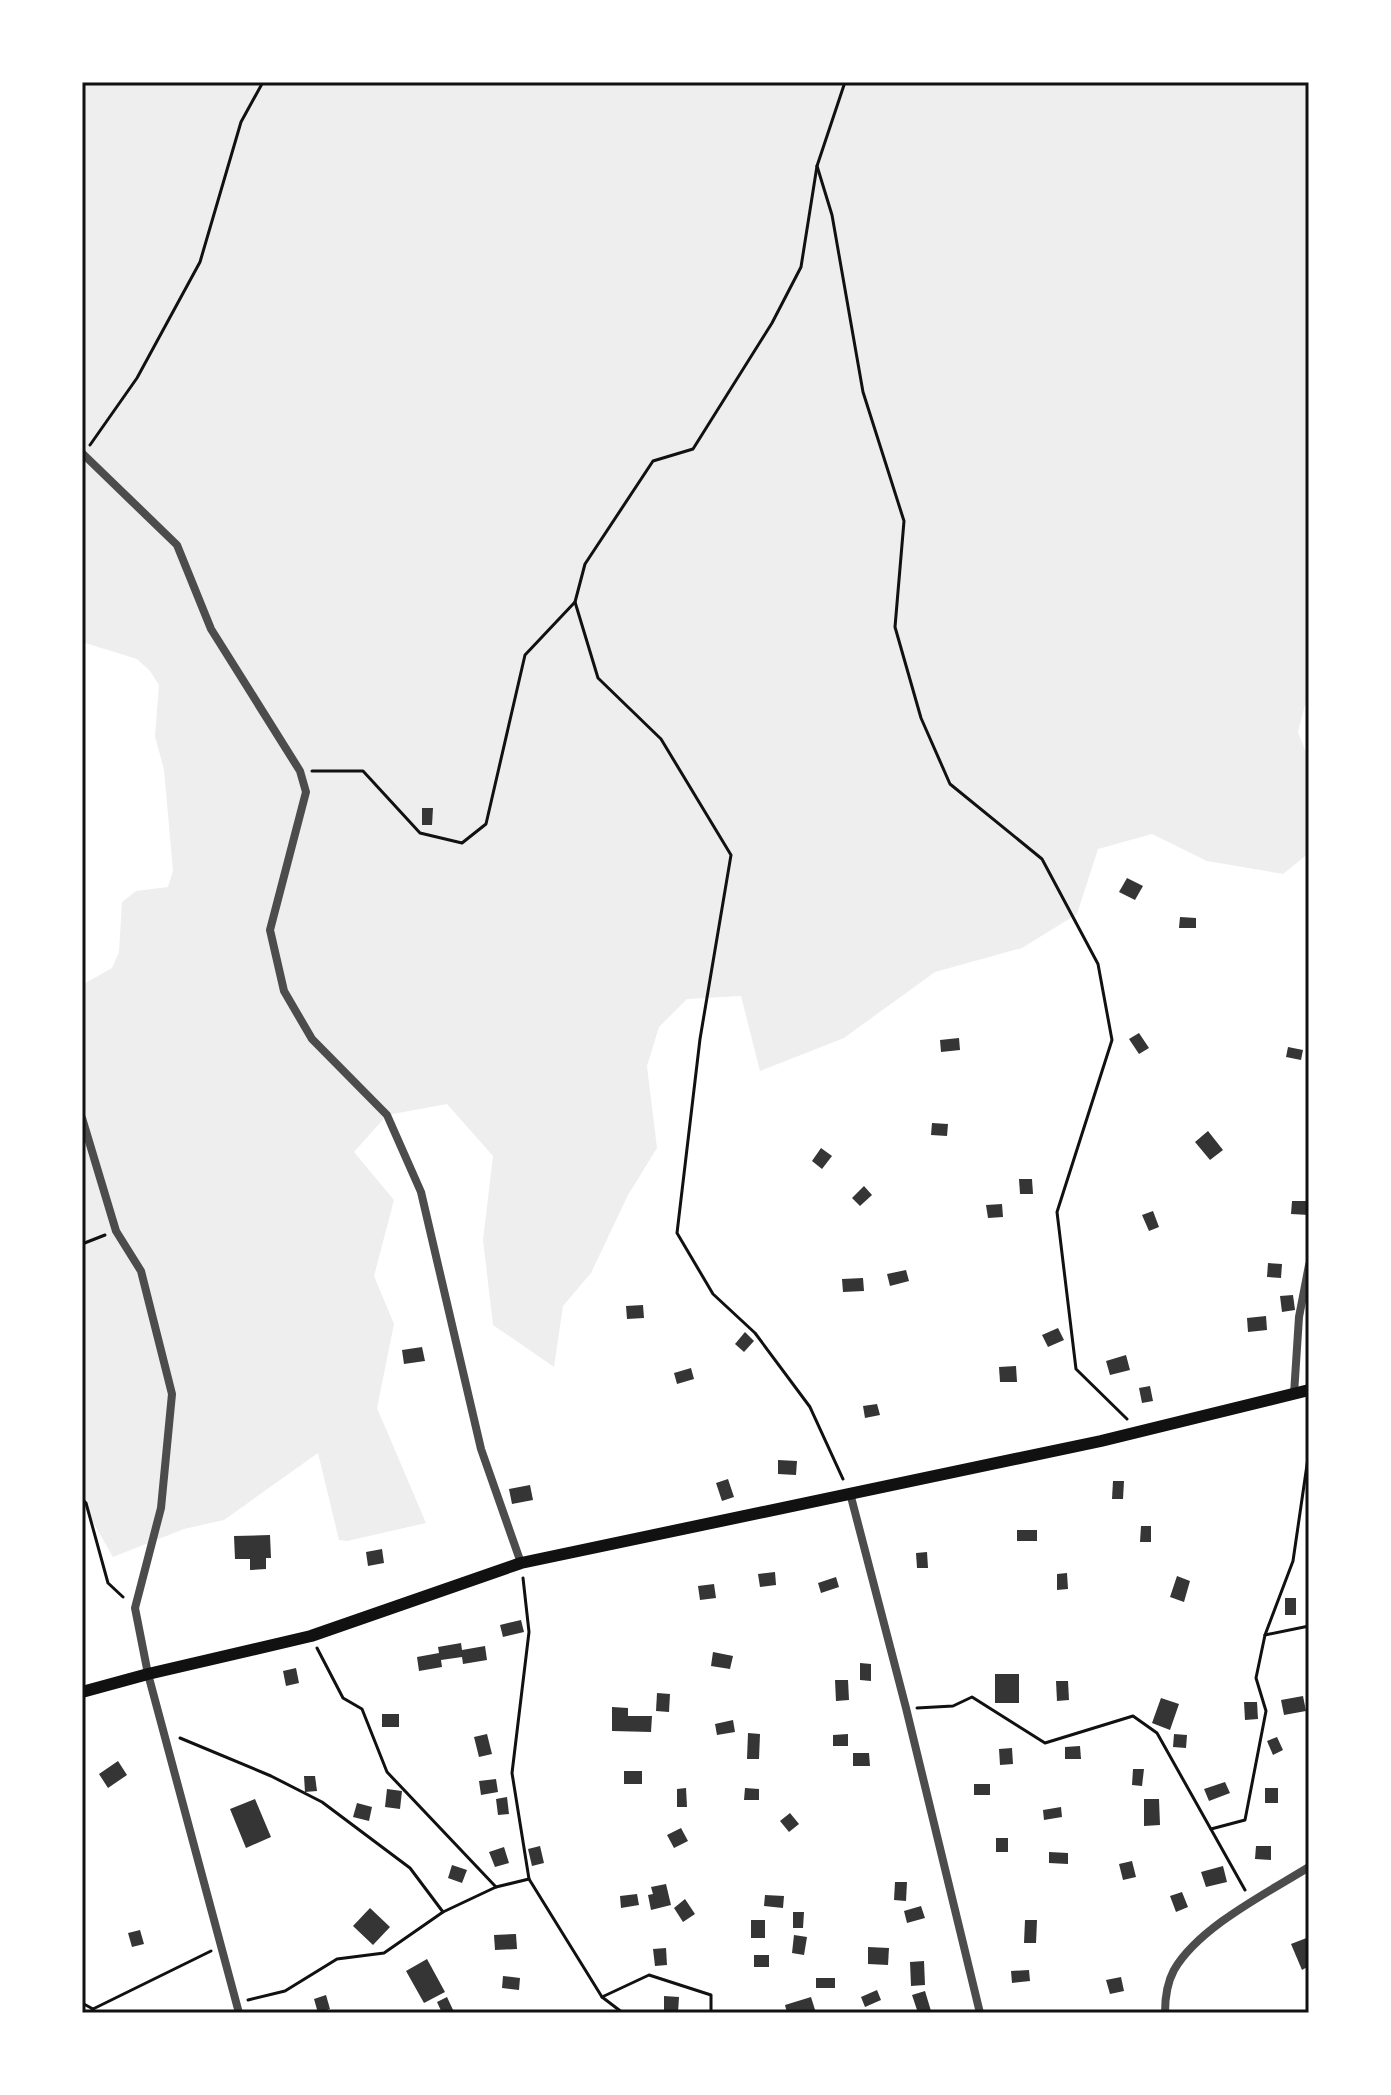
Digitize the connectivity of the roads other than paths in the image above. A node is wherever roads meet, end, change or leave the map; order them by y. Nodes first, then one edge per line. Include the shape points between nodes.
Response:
1 (82, 454) edge
2 (82, 1118) edge
3 (1309, 1265) edge
4 (1309, 1390) edge
5 (1294, 1394) junction
6 (850, 1493) junction
7 (521, 1563) junction
8 (148, 1674) junction
9 (82, 1692) edge
10 (1309, 1867) edge
11 (238, 2008) edge
12 (980, 2013) edge
13 (1165, 2013) edge

1 - 7 street via 177,545 211,629 300,771 306,792 270,930 284,991 312,1039 387,1115 421,1192 481,1449
2 - 8 street via 116,1231 141,1271 172,1394 161,1508 135,1608
3 - 5 street
4 - 5 main road
5 - 6 main road
6 - 7 main road
6 - 12 street
7 - 8 main road via 311,1636
8 - 9 main road
8 - 11 street
10 - 13 street via 1223,1921 1188,1952 1173,1972

